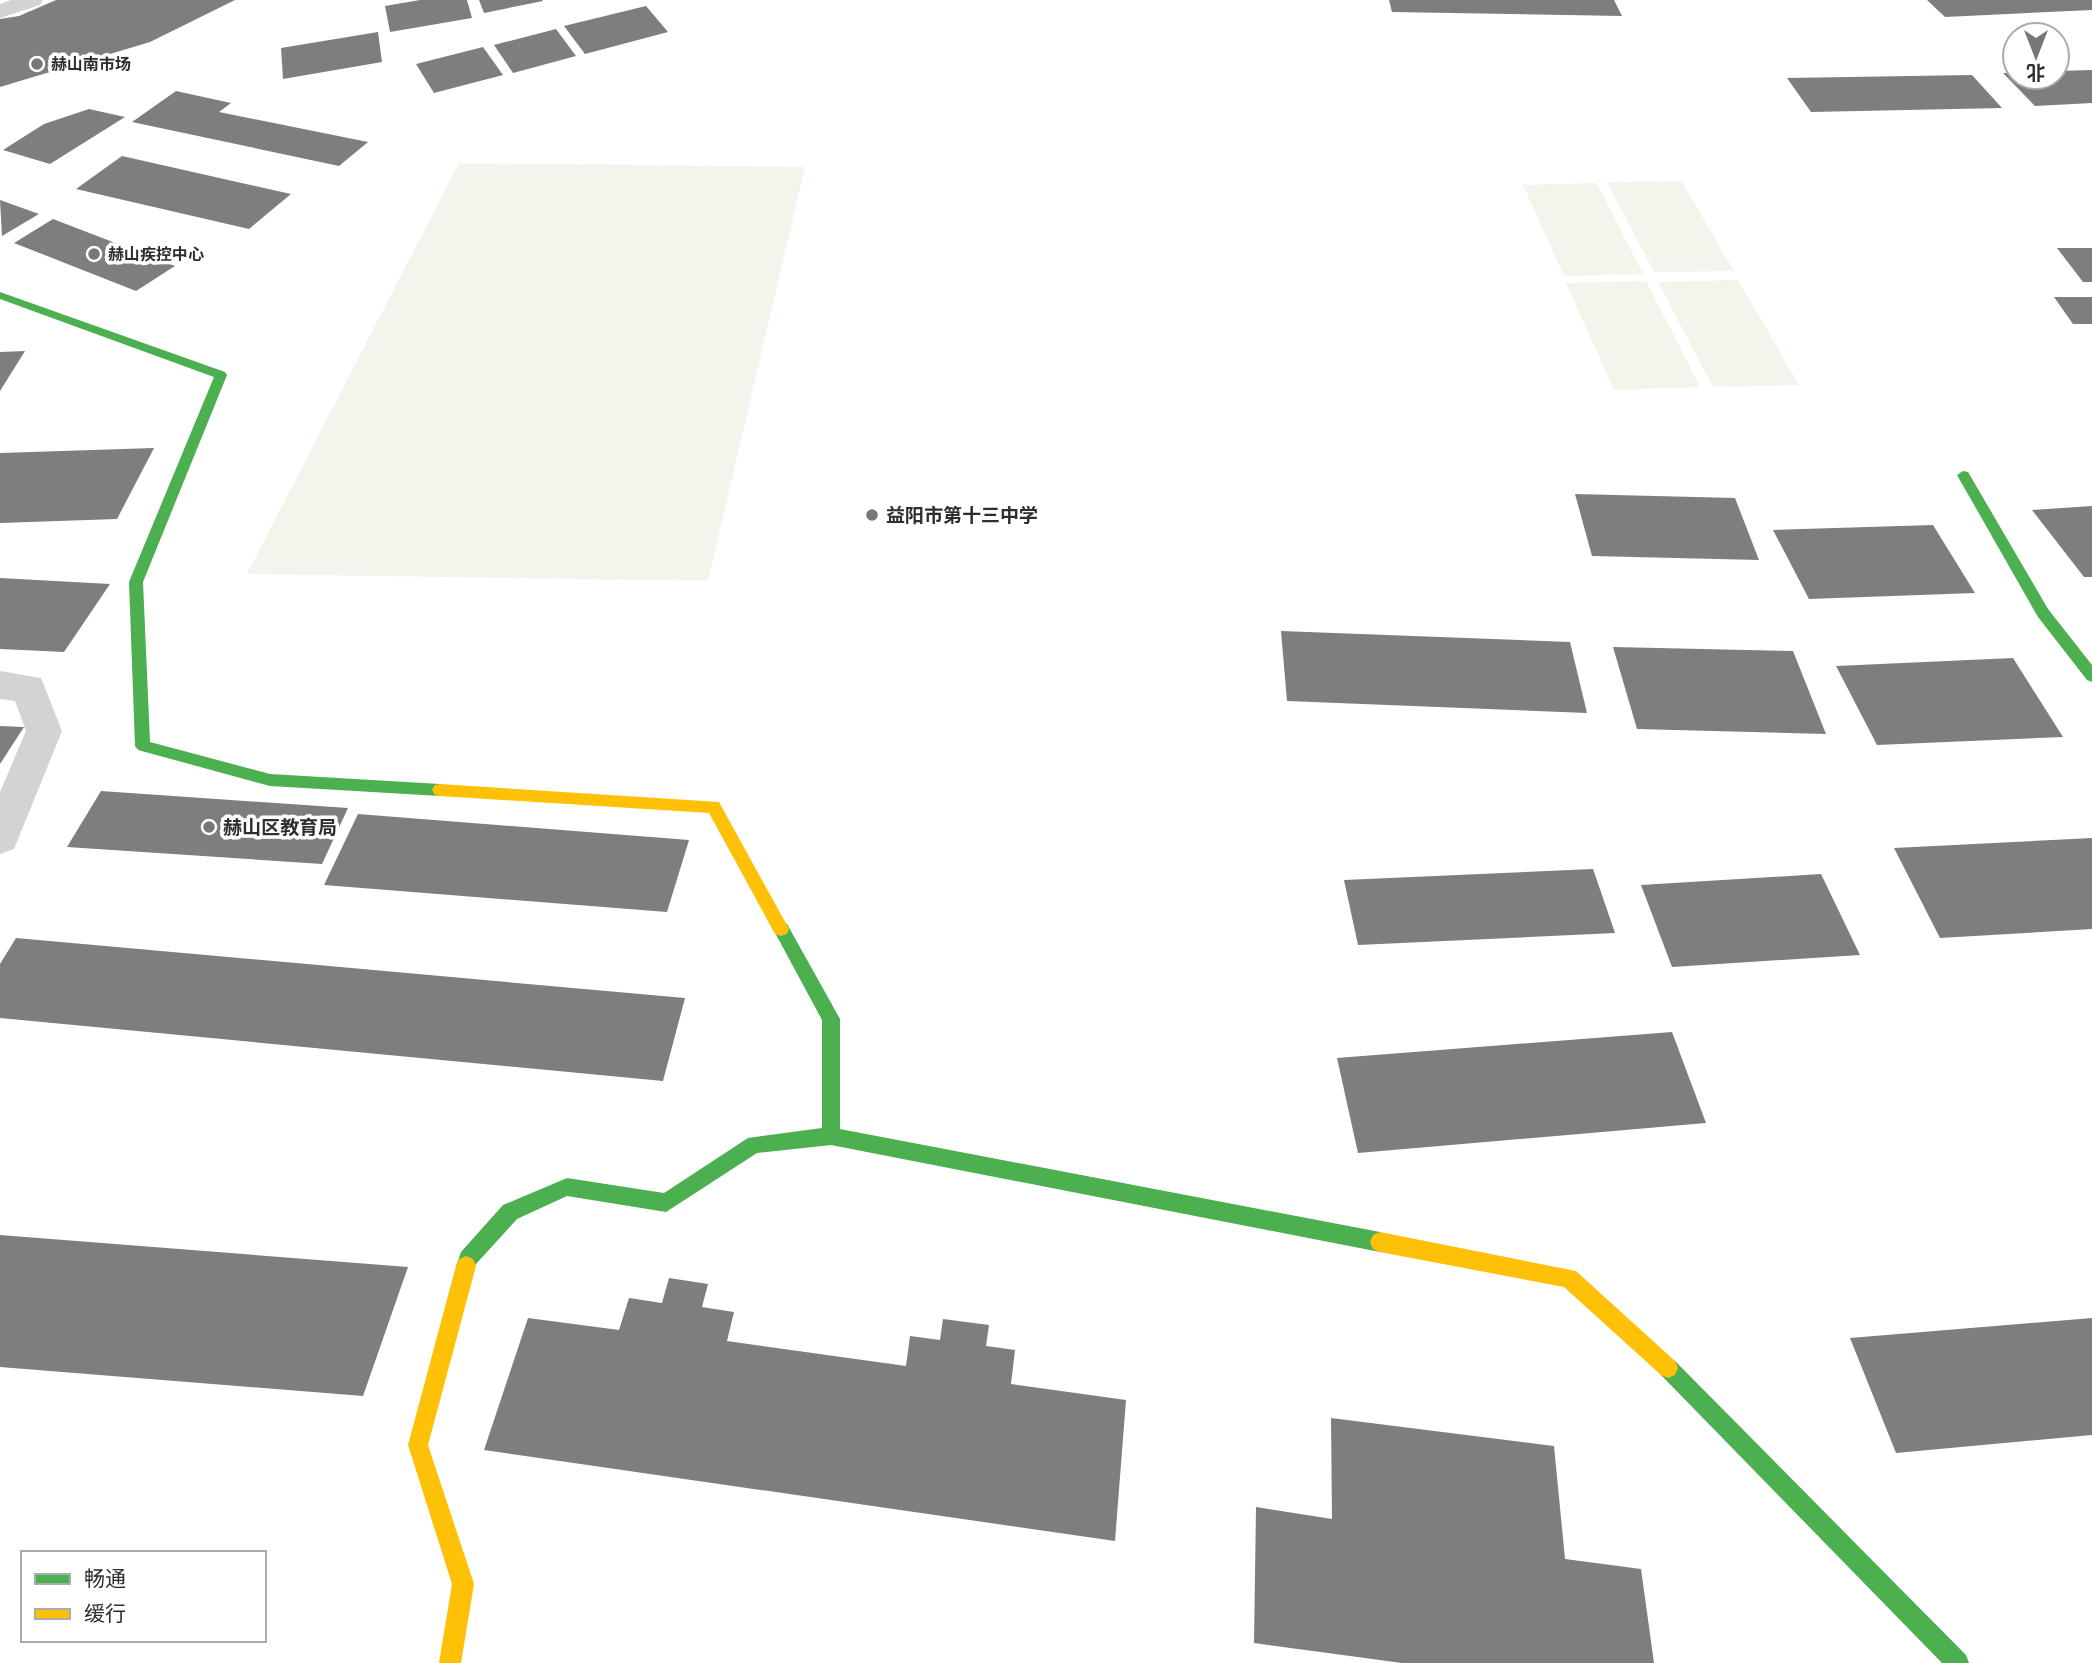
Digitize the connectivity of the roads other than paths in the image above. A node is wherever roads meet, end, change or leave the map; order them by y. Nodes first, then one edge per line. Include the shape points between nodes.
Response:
1 (32, 0) edge
2 (0, 11) edge
3 (0, 295) edge
4 (1963, 475) dead end
5 (2092, 676) edge
6 (0, 685) edge
7 (0, 837) edge
8 (831, 1136) junction
9 (450, 1663) edge
10 (1958, 1663) edge

1 - 2 street
3 - 8 street via 221,375 136,582 143,746 270,780 713,807 831,1019
4 - 5 street via 2043,613
6 - 7 street via 29,688 44,731
8 - 9 street via 754,1144 666,1203 567,1187 510,1212 468,1259 418,1445 463,1584
8 - 10 street via 1569,1278 1689,1387

